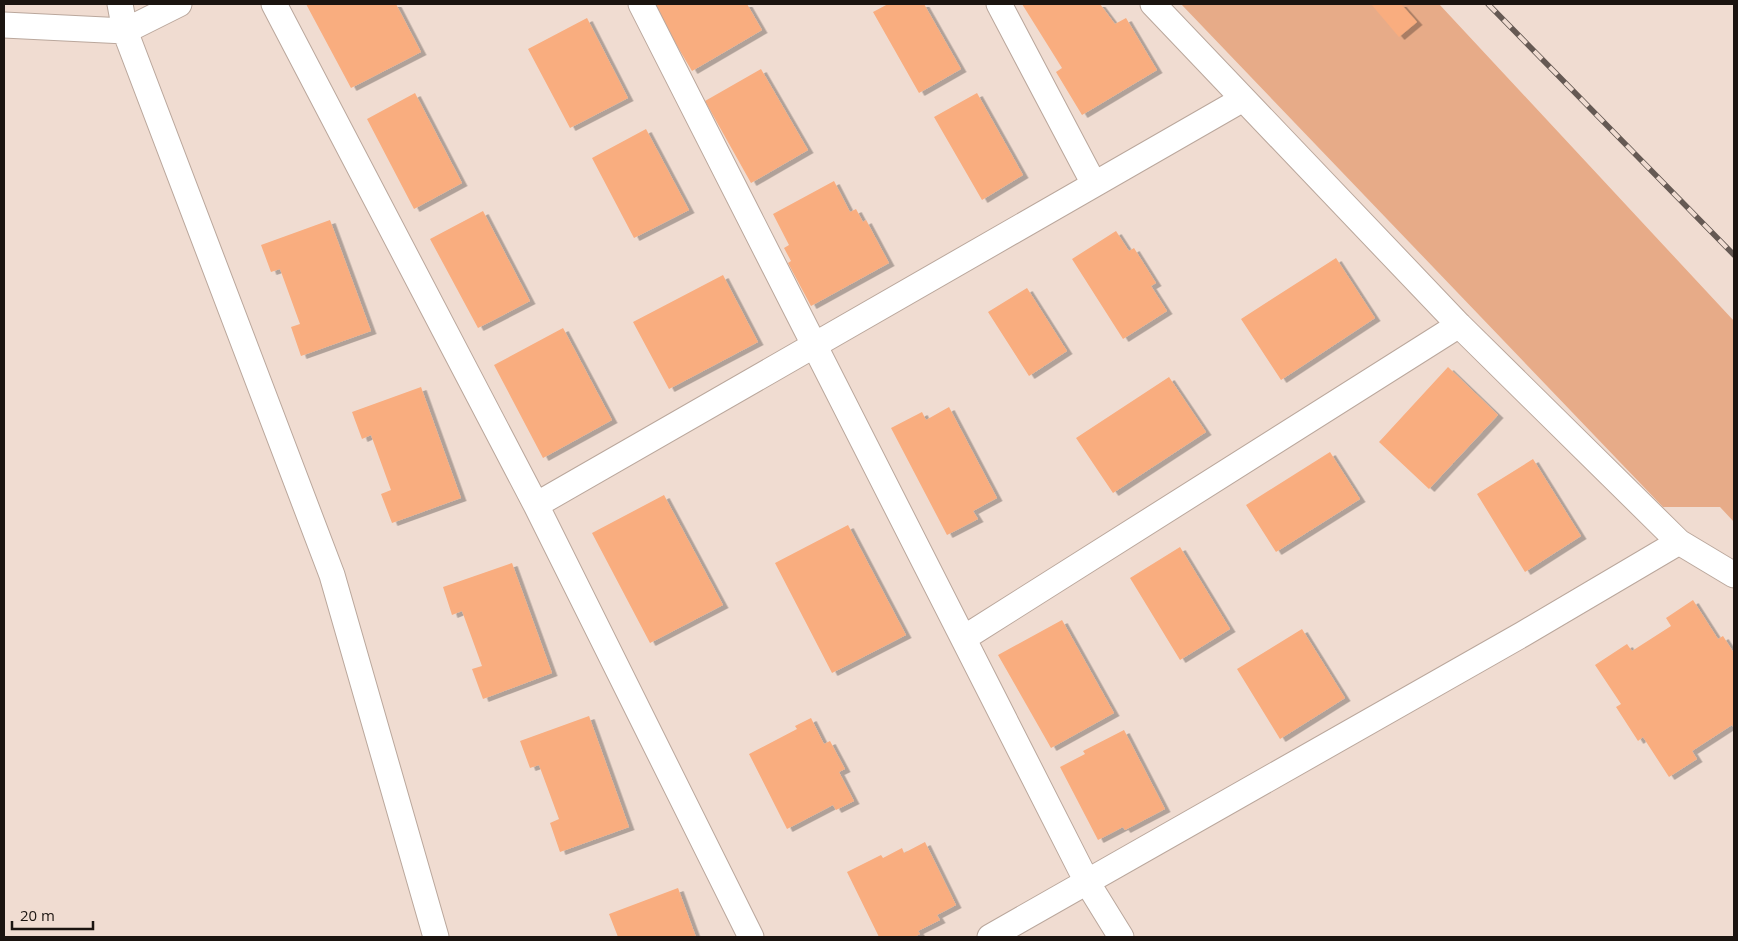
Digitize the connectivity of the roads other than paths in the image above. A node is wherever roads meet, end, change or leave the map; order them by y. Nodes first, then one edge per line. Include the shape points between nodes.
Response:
1 (120, 4) edge
2 (179, 4) edge
3 (274, 4) edge
4 (642, 4) edge
5 (999, 4) edge
6 (1153, 4) edge
7 (4, 26) edge
8 (125, 31) junction
9 (1243, 99) junction
10 (1094, 184) junction
11 (1459, 325) junction
12 (815, 345) junction
13 (536, 505) junction
14 (1679, 542) junction
15 (1734, 575) edge
16 (964, 638) junction
17 (1087, 882) junction
18 (436, 937) edge
19 (751, 937) edge
20 (990, 937) edge
21 (1121, 937) edge

1 - 8 street
2 - 8 street
3 - 13 street
4 - 12 street
5 - 10 street
6 - 9 street
7 - 8 street
8 - 18 street via 332,575
9 - 10 street
9 - 11 street
10 - 12 street
11 - 14 street
11 - 16 street
12 - 13 street
12 - 16 street
13 - 19 street
14 - 15 street
14 - 17 street
16 - 17 street
17 - 20 street
17 - 21 street

